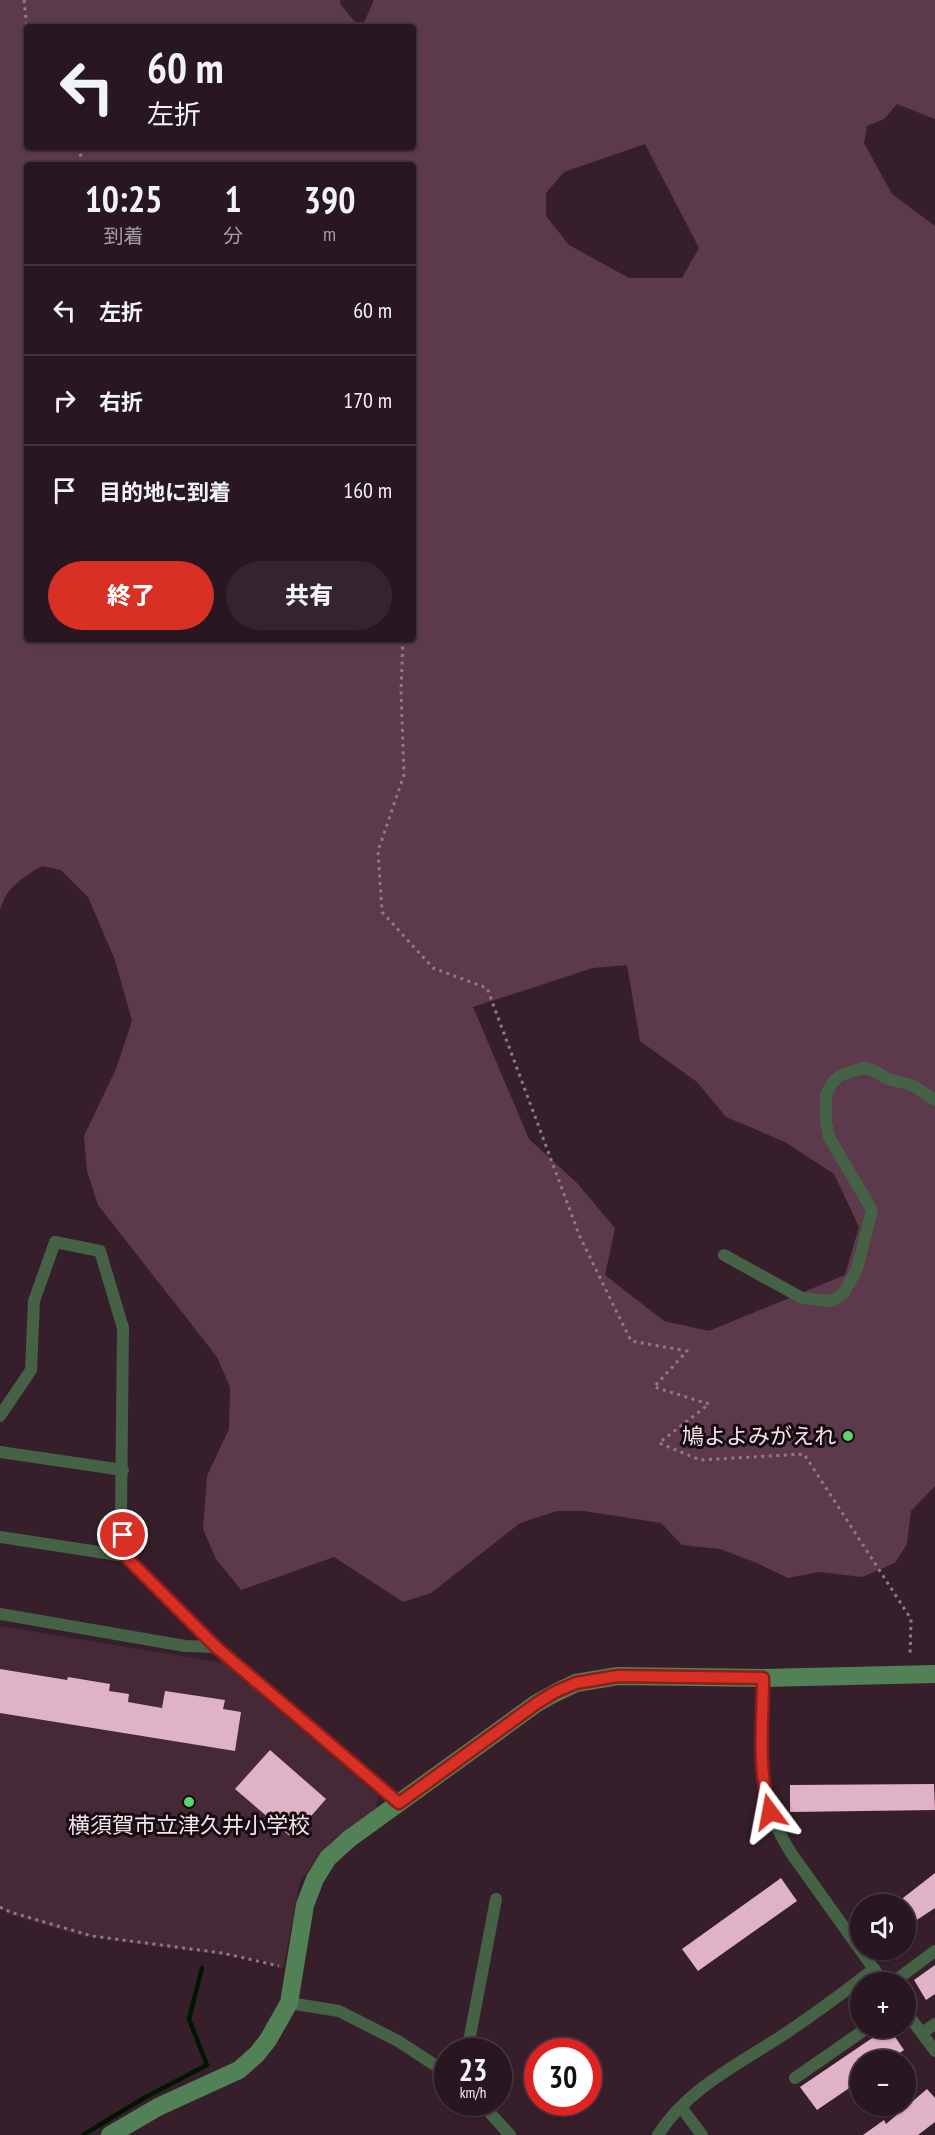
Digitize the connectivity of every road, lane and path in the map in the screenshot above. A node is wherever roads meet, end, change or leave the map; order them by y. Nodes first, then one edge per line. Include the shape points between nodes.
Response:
1 (24, 0) edge
2 (26, 24) edge
3 (403, 642) edge
4 (935, 1100) edge
5 (724, 1255) dead end
6 (0, 1416) edge
7 (0, 1452) edge
8 (123, 1470) junction
9 (0, 1537) edge
10 (125, 1556) junction
11 (0, 1614) edge
12 (216, 1647) junction
13 (910, 1674) junction
14 (935, 1674) edge
15 (763, 1678) junction
16 (399, 1803) junction
17 (496, 1899) dead end
18 (0, 1907) edge
19 (935, 1951) edge
20 (874, 1969) junction
21 (294, 1970) junction
22 (876, 1972) edge
23 (906, 1972) edge
24 (289, 2002) junction
25 (935, 2024) edge
26 (916, 2025) edge
27 (922, 2033) junction
28 (470, 2038) edge
29 (853, 2038) edge
30 (935, 2051) edge
31 (434, 2065) edge
32 (795, 2078) dead end
33 (681, 2107) junction
34 (493, 2116) edge
35 (110, 2135) edge
36 (510, 2135) edge
37 (658, 2135) edge
38 (702, 2135) edge

1 - 2 path
3 - 13 path via 404,775 378,851 382,912 433,968 487,988 580,1237 632,1341 687,1351 654,1387 709,1404 659,1443 700,1460 804,1454 911,1619
4 - 5 street via 912,1085 863,1068 841,1075 826,1094 829,1137 872,1210 857,1269 843,1294 831,1301 802,1298
6 - 8 street via 31,1370 34,1301 55,1242 100,1251 123,1328
7 - 8 street
8 - 10 street
9 - 10 street
10 - 12 street
11 - 12 street via 185,1646
12 - 16 street
13 - 14 street
13 - 15 street
15 - 16 street via 618,1676 576,1683 537,1703
15 - 20 street via 762,1773 770,1812 791,1853
16 - 21 street via 328,1858 305,1905
17 - 28 street
18 - 21 path via 92,1936 222,1953
19 - 23 street
20 - 22 street
20 - 33 street
21 - 24 street
24 - 31 street via 339,2011
24 - 35 street via 268,2040 239,2070 158,2107
25 - 27 street
26 - 27 street
27 - 30 street
29 - 32 street
33 - 37 street
33 - 38 street
34 - 36 street

